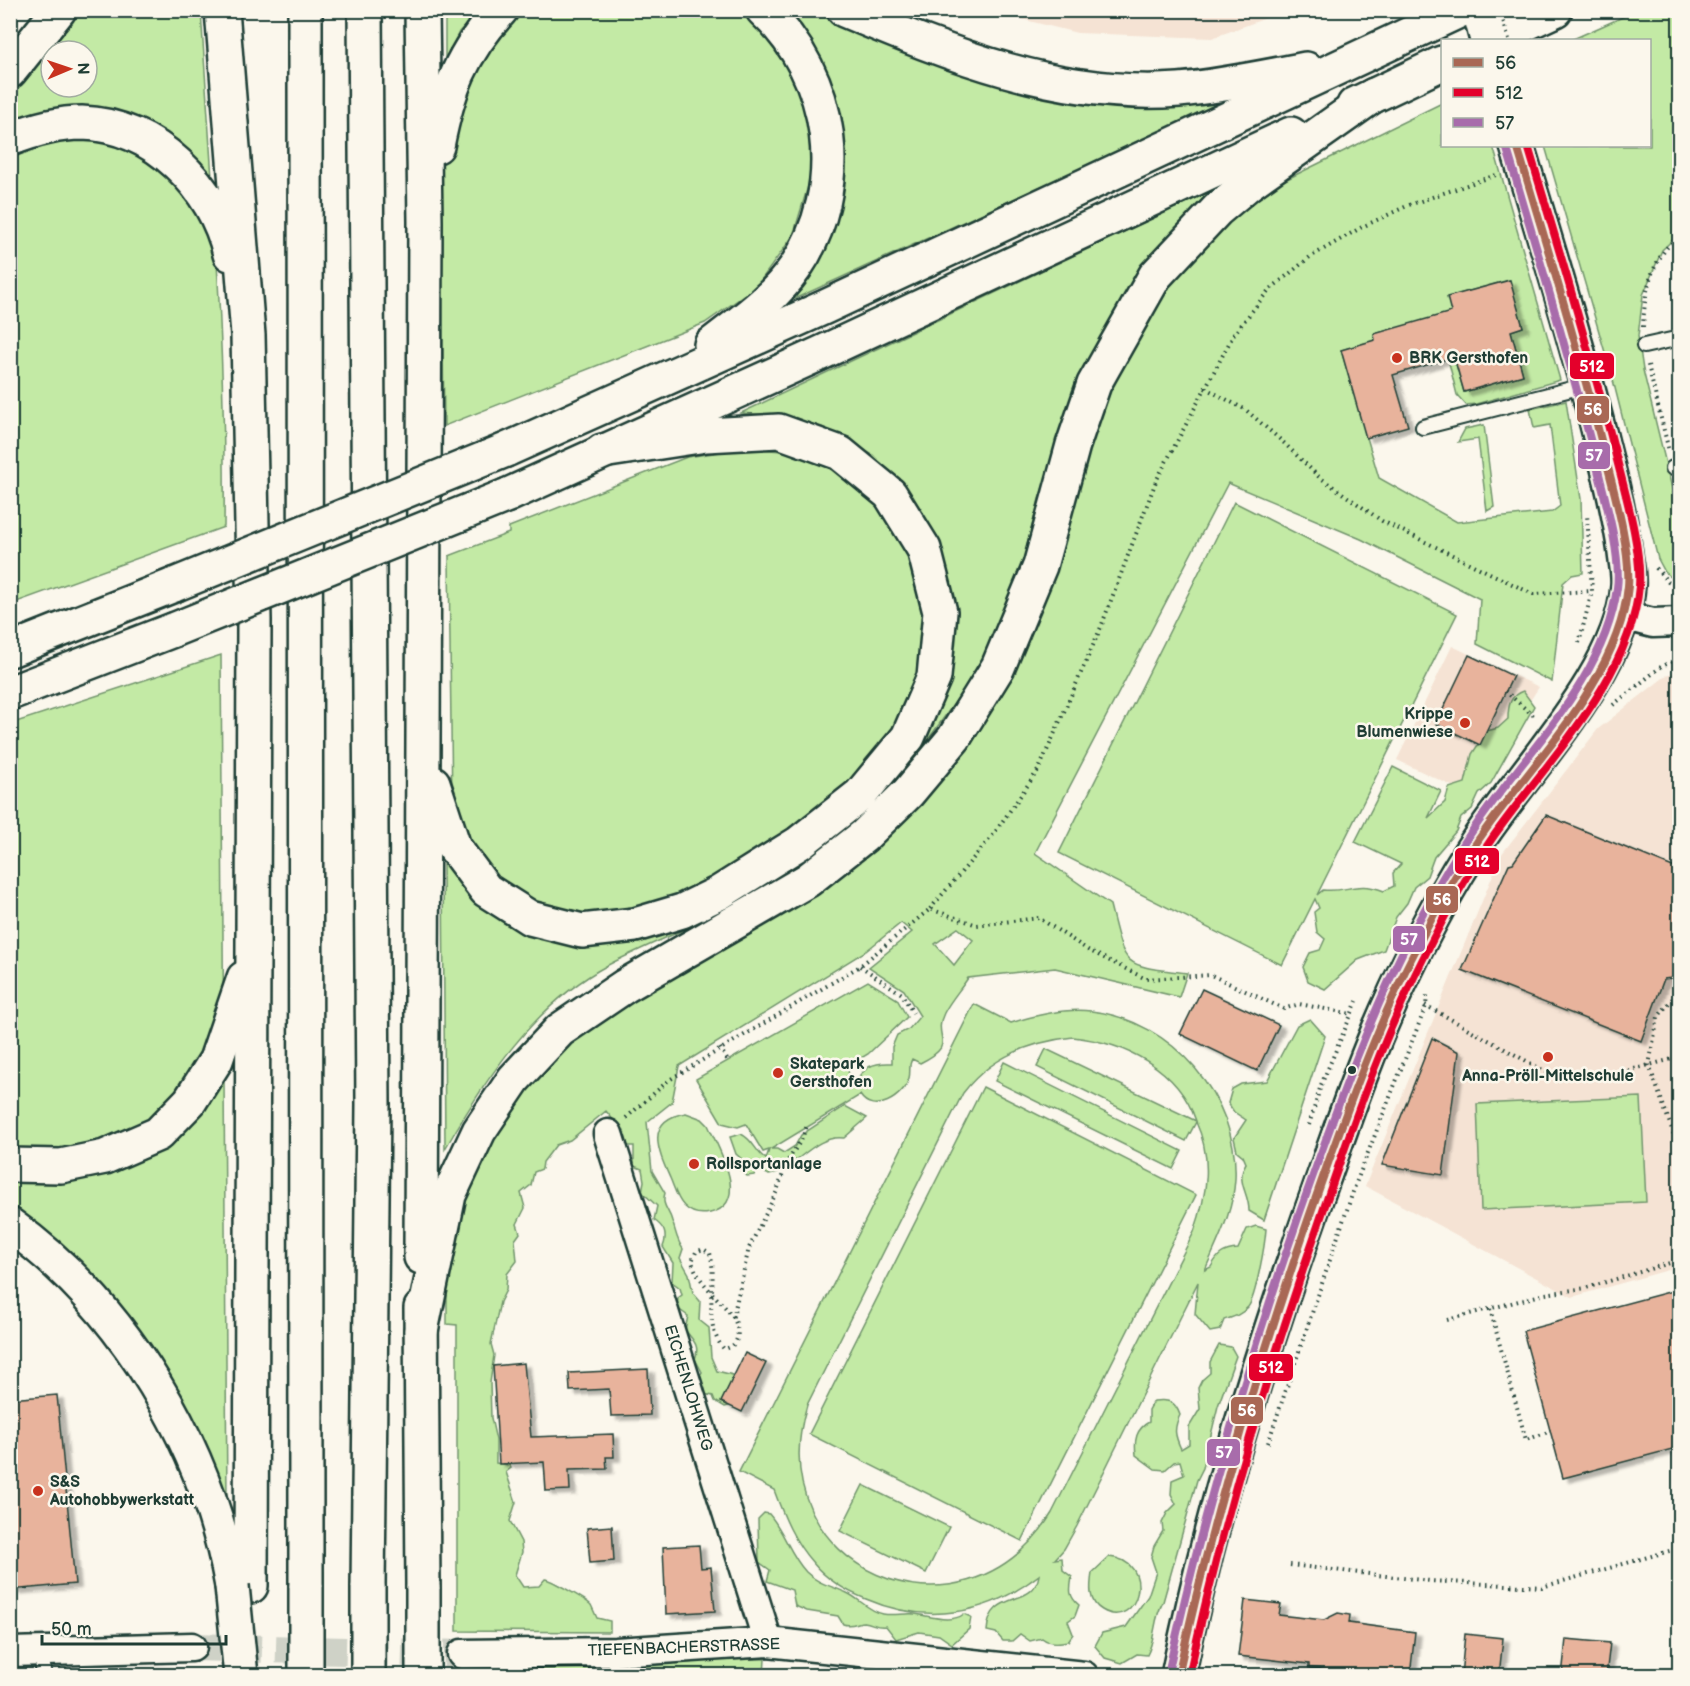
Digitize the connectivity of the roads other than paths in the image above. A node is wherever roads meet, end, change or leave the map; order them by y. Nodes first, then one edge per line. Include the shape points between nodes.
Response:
1 (59, 10) edge
2 (222, 10) edge
3 (305, 10) edge
4 (365, 10) edge
5 (422, 10) edge
6 (501, 10) edge
7 (763, 10) edge
8 (844, 10) edge
9 (1461, 10) edge
10 (1479, 10) edge
11 (1555, 10) edge
12 (1489, 39) edge
13 (1491, 39) edge
14 (1369, 53) junction
15 (1441, 64) edge
16 (10, 71) edge
17 (1374, 95) junction
18 (10, 139) edge
19 (1517, 147) edge
20 (425, 222) junction
21 (248, 335) junction
22 (1680, 338) edge
23 (1644, 346) dead end
24 (672, 375) junction
25 (1587, 385) junction
26 (1423, 427) dead end
27 (602, 451) junction
28 (1622, 615) junction
29 (1680, 622) edge
30 (79, 624) junction
31 (10, 627) edge
32 (10, 650) edge
33 (10, 693) edge
34 (423, 725) junction
35 (254, 938) junction
36 (608, 1134) road end
37 (10, 1165) edge
38 (10, 1225) edge
39 (421, 1331) junction
40 (242, 1586) junction
41 (768, 1642) junction
42 (192, 1647) tunnel mouth
43 (10, 1652) edge
44 (462, 1654) tunnel mouth
45 (43, 1663) edge
46 (924, 1667) edge
47 (241, 1676) edge
48 (248, 1676) edge
49 (306, 1676) edge
50 (368, 1676) edge
51 (423, 1676) edge
52 (1084, 1676) edge
53 (1178, 1676) edge

1 - 16 main road
2 - 21 main road
3 - 49 main road, bridge
4 - 50 main road, bridge via 373,1057
5 - 20 main road
6 - 20 main road via 472,44 448,94
7 - 24 main road via 788,38 813,80 828,145 821,209 801,258 782,285
8 - 14 main road via 947,53 1031,78 1113,89 1178,90 1232,83
9 - 14 main road
10 - 12 main road
11 - 13 main road
14 - 24 main road
15 - 17 main road
17 - 27 main road via 850,340
17 - 39 main road via 1248,184 1217,210 1155,276 1094,384 1040,566 998,667 954,738 908,793 864,836 808,880 625,986 560,1030 514,1079 479,1131 449,1195
18 - 21 main road via 38,128 82,123 119,130 158,148 193,178 217,213 228,244
19 - 25 main road
20 - 34 main road
21 - 35 main road via 254,620
22 - 23 lane
24 - 30 main road, bridge via 506,450
25 - 26 lane
25 - 28 main road via 1622,525 1629,585
27 - 33 main road, bridge via 508,495
27 - 34 main road via 706,435 779,431 840,453 890,494 924,549 940,612 934,677 908,737 860,795 799,843 719,893 682,911 634,925 582,931 530,918 486,890 454,847 428,759
28 - 29 street via 1653,623
28 - 53 main road via 1611,649 1594,681 1479,840 1442,900 1412,989 1380,1028 1334,1148 1263,1356 1213,1521
30 - 31 main road
30 - 32 main road
34 - 39 main road
35 - 37 main road via 216,1060 190,1101 158,1134 105,1157 61,1166
35 - 40 main road
36 - 41 street, EICHENLOHWEG
38 - 40 main road via 40,1246 126,1336 186,1440
39 - 51 main road, bridge
40 - 47 main road, bridge
40 - 48 main road
41 - 44 street, TIEFENBACHERSTRASSE via 616,1652
41 - 46 street, TIEFENBACHERSTRASSE
42 - 45 street
43 - 45 street
46 - 52 street, TIEFENBACHERSTRASSE

